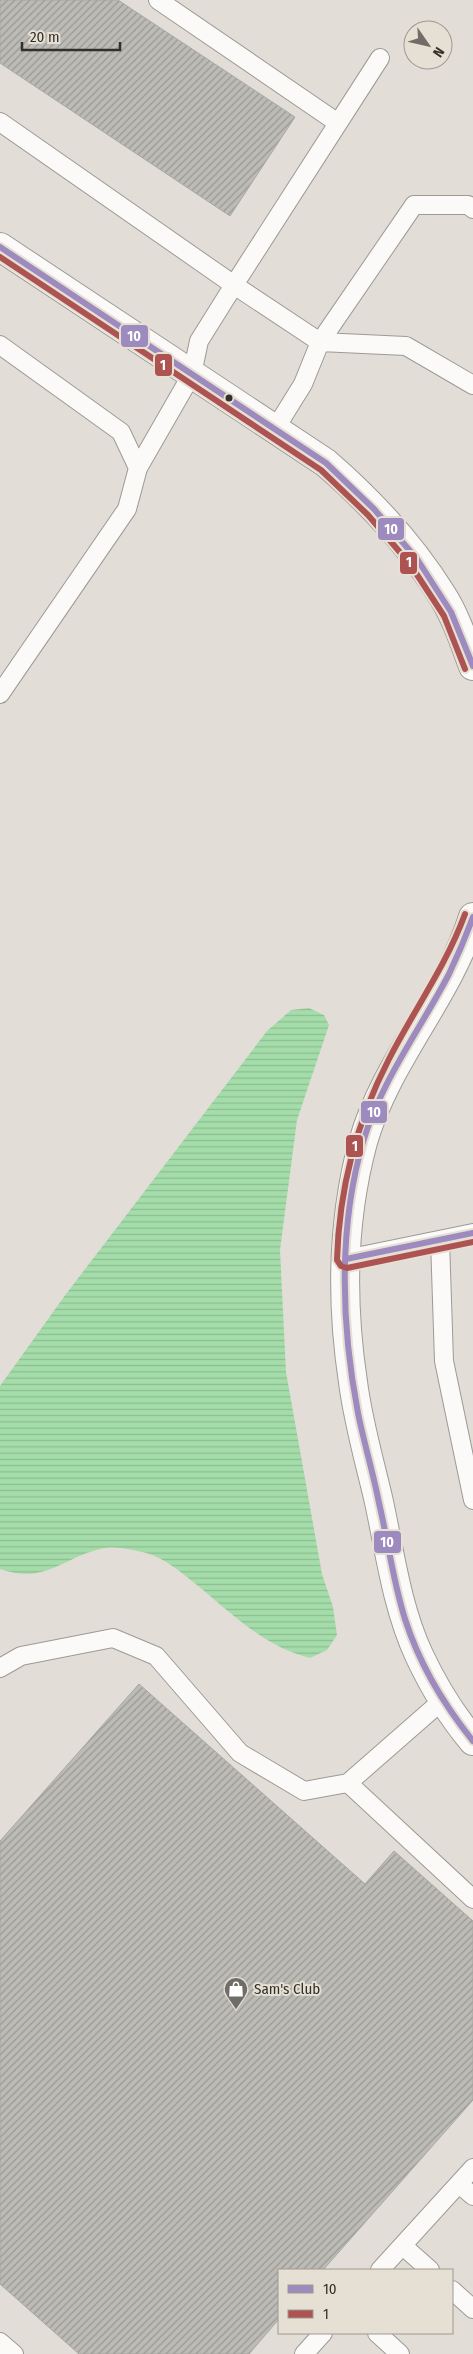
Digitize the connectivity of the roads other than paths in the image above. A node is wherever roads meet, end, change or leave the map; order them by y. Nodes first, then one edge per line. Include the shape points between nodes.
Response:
1 (158, 0) edge
2 (380, 58) dead end
3 (0, 122) edge
4 (338, 123) junction
5 (473, 209) edge
6 (0, 247) edge
7 (234, 285) junction
8 (320, 342) junction
9 (0, 345) edge
10 (192, 374) junction
11 (473, 385) edge
12 (275, 429) junction
13 (138, 468) junction
14 (473, 666) edge
15 (0, 694) edge
16 (473, 917) edge
17 (473, 1233) edge
18 (440, 1240) junction
19 (346, 1259) junction
20 (473, 1500) edge
21 (0, 1668) edge
22 (444, 1699) junction
23 (473, 1741) edge
24 (348, 1783) junction
25 (473, 1899) edge
26 (473, 2168) edge
27 (459, 2184) junction
28 (473, 2196) edge
29 (402, 2246) junction
30 (381, 2269) edge
31 (429, 2269) edge
32 (453, 2291) edge
33 (473, 2309) edge
34 (322, 2334) edge
35 (378, 2334) edge
36 (0, 2342) edge
37 (14, 2354) edge
38 (304, 2354) edge
39 (400, 2354) edge

1 - 4 lane
2 - 4 lane
3 - 7 lane
4 - 7 lane
5 - 8 lane via 468,205 414,205
6 - 10 street
7 - 8 lane
7 - 10 lane via 199,341
8 - 11 lane via 406,346
8 - 12 lane via 303,384
9 - 13 lane via 121,432
10 - 12 street
10 - 13 lane
12 - 14 street via 326,463 382,515 443,597
13 - 15 lane via 127,509
16 - 19 street via 451,969 387,1082 364,1141 352,1197
17 - 18 lane
18 - 19 lane
18 - 20 lane via 444,1361
19 - 22 street via 344,1294 353,1383 398,1590 419,1655
21 - 24 lane via 21,1656 113,1638 156,1656 240,1753 304,1792
22 - 23 street
22 - 24 lane
24 - 25 lane
26 - 27 lane
27 - 28 lane
27 - 29 lane
29 - 30 lane
29 - 31 lane
32 - 33 lane
34 - 38 lane
35 - 39 lane
36 - 37 lane

